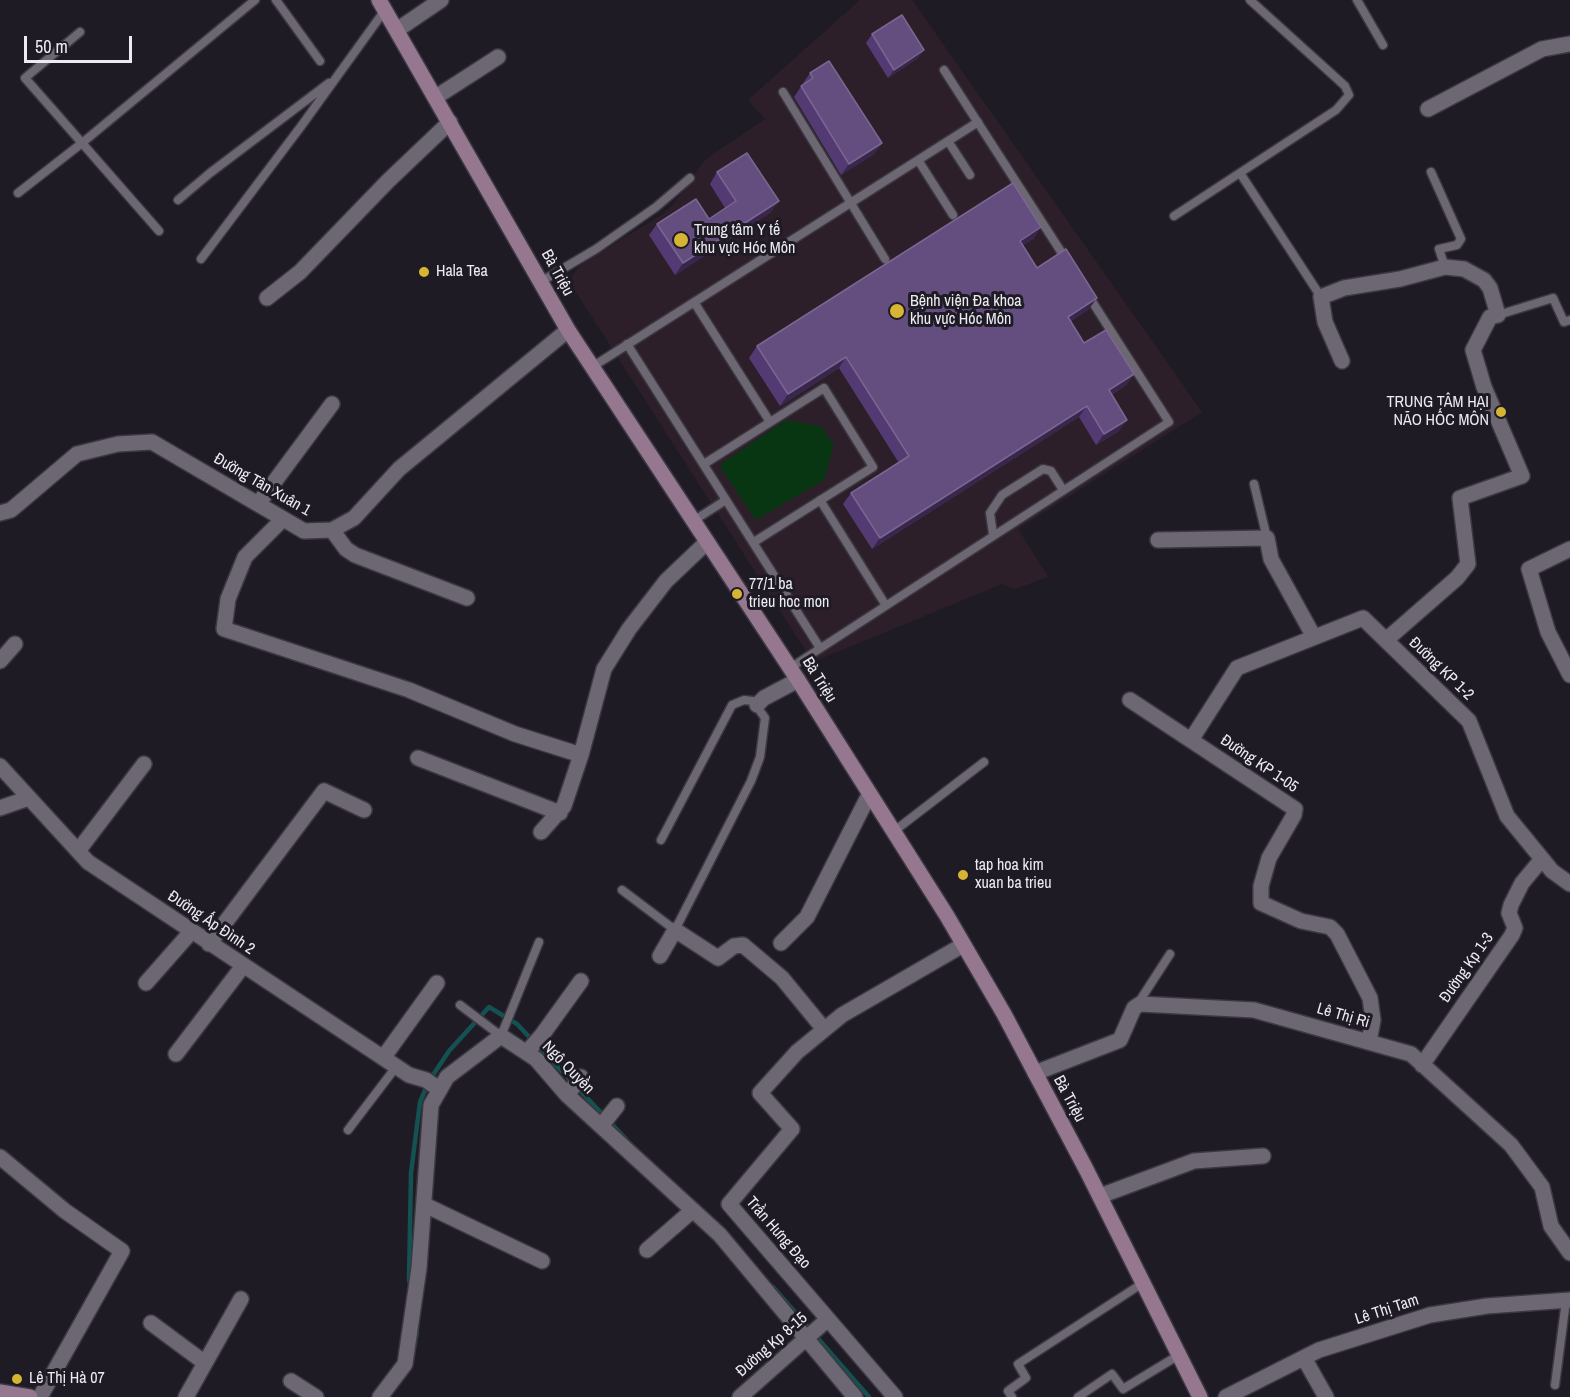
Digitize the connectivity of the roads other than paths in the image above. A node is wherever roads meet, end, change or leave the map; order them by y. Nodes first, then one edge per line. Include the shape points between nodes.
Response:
1 (255, 0) edge
2 (276, 0) edge
3 (441, 0) edge
4 (1250, 0) edge
5 (1357, 0) edge
6 (382, 5) edge
7 (397, 30) junction
8 (80, 32) dead end
9 (1570, 44) edge
10 (1383, 45) dead end
11 (498, 57) dead end
12 (320, 61) dead end
13 (944, 70) dead end
14 (337, 77) junction
15 (783, 92) dead end
16 (436, 96) junction
17 (1428, 110) dead end
18 (450, 122) junction
19 (978, 122) junction
20 (948, 141) junction
21 (82, 143) junction
22 (918, 160) junction
23 (1431, 172) dead end
24 (1240, 174) junction
25 (970, 175) dead end
26 (690, 178) dead end
27 (18, 193) dead end
28 (178, 200) dead end
29 (850, 203) junction
30 (953, 215) dead end
31 (1174, 216) dead end
32 (159, 231) dead end
33 (201, 259) dead end
34 (885, 259) dead end
35 (1445, 267) junction
36 (1073, 272) edge
37 (542, 281) junction
38 (1080, 282) edge
39 (1321, 297) junction
40 (267, 298) dead end
41 (694, 302) junction
42 (1498, 315) junction
43 (1570, 320) edge
44 (568, 330) junction
45 (627, 344) junction
46 (1342, 361) dead end
47 (592, 367) junction
48 (332, 404) dead end
49 (770, 422) junction
50 (704, 465) junction
51 (1254, 484) dead end
52 (1063, 490) junction
53 (726, 500) junction
54 (820, 500) junction
55 (258, 504) junction
56 (0, 513) edge
57 (283, 519) junction
58 (693, 521) junction
59 (332, 530) junction
60 (993, 534) junction
61 (1268, 538) junction
62 (1158, 540) dead end
63 (707, 542) junction
64 (753, 542) junction
65 (1570, 549) edge
66 (467, 598) dead end
67 (885, 604) junction
68 (1314, 638) junction
69 (1386, 640) junction
70 (15, 644) dead end
71 (820, 648) junction
72 (0, 661) edge
73 (794, 674) junction
74 (1570, 675) edge
75 (1130, 700) dead end
76 (757, 705) junction
77 (1191, 740) junction
78 (581, 755) junction
79 (418, 758) dead end
80 (984, 762) dead end
81 (144, 764) dead end
82 (0, 766) edge
83 (869, 795) junction
84 (29, 798) junction
85 (0, 808) edge
86 (364, 810) dead end
87 (561, 813) junction
88 (541, 832) dead end
89 (893, 832) junction
90 (661, 840) dead end
91 (78, 851) junction
92 (1542, 859) junction
93 (1570, 884) edge
94 (622, 890) dead end
95 (675, 930) junction
96 (191, 932) junction
97 (539, 942) dead end
98 (781, 943) dead end
99 (209, 944) junction
100 (963, 945) junction
101 (1170, 954) dead end
102 (660, 956) dead end
103 (243, 966) junction
104 (581, 981) dead end
105 (146, 983) dead end
106 (437, 983) dead end
107 (460, 1005) dead end
108 (1137, 1005) junction
109 (823, 1028) junction
110 (501, 1035) junction
111 (1369, 1042) junction
112 (529, 1050) junction
113 (177, 1054) dead end
114 (389, 1062) junction
115 (1422, 1065) junction
116 (1035, 1073) junction
117 (581, 1077) dead end
118 (432, 1084) junction
119 (569, 1093) junction
120 (348, 1130) dead end
121 (1263, 1156) dead end
122 (0, 1157) edge
123 (1100, 1196) junction
124 (425, 1204) junction
125 (693, 1210) junction
126 (647, 1250) dead end
127 (1570, 1253) edge
128 (542, 1261) dead end
129 (1143, 1283) junction
130 (240, 1299) dead end
131 (1568, 1300) edge
132 (828, 1319) junction
133 (151, 1323) dead end
134 (807, 1338) junction
135 (1179, 1355) junction
136 (1304, 1358) junction
137 (205, 1363) junction
138 (291, 1381) dead end
139 (1555, 1385) dead end
140 (0, 1392) edge
141 (30, 1397) edge
142 (40, 1397) edge
143 (186, 1397) edge
144 (316, 1397) edge
145 (380, 1397) edge
146 (740, 1397) edge
147 (855, 1397) edge
148 (895, 1397) edge
149 (1012, 1397) edge
150 (1078, 1397) edge
151 (1200, 1397) edge
152 (1226, 1397) edge
153 (1326, 1397) edge

1 - 21 lane
2 - 12 lane
3 - 7 street
4 - 24 lane via 1345,86 1348,95 1336,110
5 - 10 lane
6 - 7 street, Bà Triệu
6 - 14 lane
7 - 16 street, Bà Triệu
8 - 21 lane via 25,78
9 - 17 street via 1542,49
11 - 16 street
13 - 19 lane
14 - 28 lane
14 - 33 lane
15 - 29 lane
16 - 18 street, Bà Triệu
18 - 37 street, Bà Triệu
18 - 40 street via 300,272
19 - 20 lane
19 - 36 lane
20 - 22 lane
20 - 25 lane
21 - 27 lane
21 - 32 lane
22 - 29 lane
22 - 30 lane
23 - 35 lane via 1461,239 1457,245 1439,249
24 - 31 lane
24 - 39 lane
26 - 37 lane via 596,249
29 - 34 lane
29 - 41 lane
35 - 39 street via 1344,288
35 - 42 street via 1464,269 1484,280
37 - 44 street, Bà Triệu
38 - 52 lane via 1169,422
39 - 46 street via 1325,322
41 - 45 lane
41 - 49 lane
42 - 43 lane via 1553,298 1564,322
42 - 69 street via 1490,317 1473,350 1484,387 1522,476 1460,498 1468,564
44 - 47 street, Bà Triệu
44 - 59 street via 399,469 354,518
45 - 47 lane
45 - 50 lane
47 - 58 street, Bà Triệu
48 - 55 street
49 - 50 lane
49 - 54 lane via 824,388 873,467
50 - 53 lane
51 - 61 lane
52 - 60 lane
52 - 60 lane via 1051,471 1043,470 1012,489 992,506 989,521
53 - 58 lane
53 - 64 lane
54 - 64 lane
54 - 67 lane
55 - 56 street, Đường Tân Xuân 1 via 152,442 118,444 76,454 11,510
55 - 57 street, Đường Tân Xuân 1
57 - 59 street, Đường Tân Xuân 1 via 304,531
57 - 78 street via 245,557 228,599 224,629 409,690 515,734
58 - 63 street, Bà Triệu
59 - 66 street via 355,555
60 - 67 lane
61 - 62 street
61 - 68 street via 1270,559
63 - 73 street, Bà Triệu
63 - 78 street via 666,581 604,669
64 - 71 lane
65 - 74 street via 1529,569 1548,632
67 - 71 lane
68 - 69 street, Đường KP 1-2 via 1363,618
68 - 77 street via 1237,668
69 - 92 street, Đường KP 1-2 via 1469,721 1507,816
70 - 72 street
71 - 73 lane
73 - 76 street
73 - 83 street, Bà Triệu
75 - 77 street, Đường KP 1-05
76 - 90 lane via 750,700 732,705
76 - 95 lane via 765,718 760,757
77 - 111 street, Đường KP 1-05 via 1294,810 1269,858 1261,903 1301,921 1330,927 1336,934 1370,998 1373,1020
78 - 87 street
79 - 87 street
80 - 89 lane
81 - 91 street
82 - 84 street, Đường Ấp Đình 2
83 - 89 street, Bà Triệu
83 - 98 street via 807,917
84 - 85 street
84 - 91 street, Đường Ấp Đình 2
86 - 99 street via 324,791
87 - 88 street
89 - 100 street, Bà Triệu
91 - 96 street, Đường Ấp Đình 2 via 88,862
92 - 93 street, Đường KP 1-2
92 - 115 street, Đường Kp 1-3 via 1522,883 1511,905 1509,913 1515,928 1512,935
94 - 95 lane
95 - 102 street
95 - 109 street via 718,958 734,946 747,947 782,978
96 - 99 street, Đường Ấp Đình 2
96 - 105 street
97 - 110 lane
99 - 103 street, Đường Ấp Đình 2
100 - 109 street, Trần Hưng Đạo
100 - 116 street, Bà Triệu
101 - 108 lane
103 - 113 street
103 - 114 street, Đường Ấp Đình 2
104 - 112 street
106 - 114 street
107 - 110 lane
108 - 111 street, Lê Thị Ri via 1254,1010
108 - 116 street via 1118,1042
109 - 132 street, Trần Hưng Đạo via 760,1093 792,1129 729,1204
110 - 112 street, Ngô Quyền
110 - 118 street
111 - 115 street, Lê Thị Ri via 1411,1054
112 - 119 street, Ngô Quyền
114 - 118 street, Đường Ấp Đình 2
114 - 120 lane
115 - 127 street, Lê Thị Ri via 1511,1144 1542,1188 1551,1226
116 - 123 street, Bà Triệu
117 - 119 street
118 - 124 street
119 - 125 street, Ngô Quyền via 609,1116
121 - 123 street via 1194,1161
122 - 142 street via 65,1211 122,1251
123 - 129 street, Bà Triệu
124 - 128 street
124 - 145 street via 405,1364
125 - 126 street
125 - 134 street, Ngô Quyền via 720,1235
129 - 135 street, Bà Triệu
129 - 149 lane via 1018,1364 1026,1378 1008,1391
130 - 137 street
131 - 136 street, Lê Thị Tam via 1430,1315
131 - 139 lane
132 - 134 street, Đường Kp 8-15
132 - 148 street, Trần Hưng Đạo
133 - 137 street
134 - 146 street, Đường Kp 8-15
134 - 147 street, Ngô Quyền
135 - 150 lane via 1123,1389 1112,1374
135 - 151 street, Bà Triệu
136 - 152 street, Lê Thị Tam
136 - 153 street
137 - 143 street
138 - 144 street
140 - 141 street

